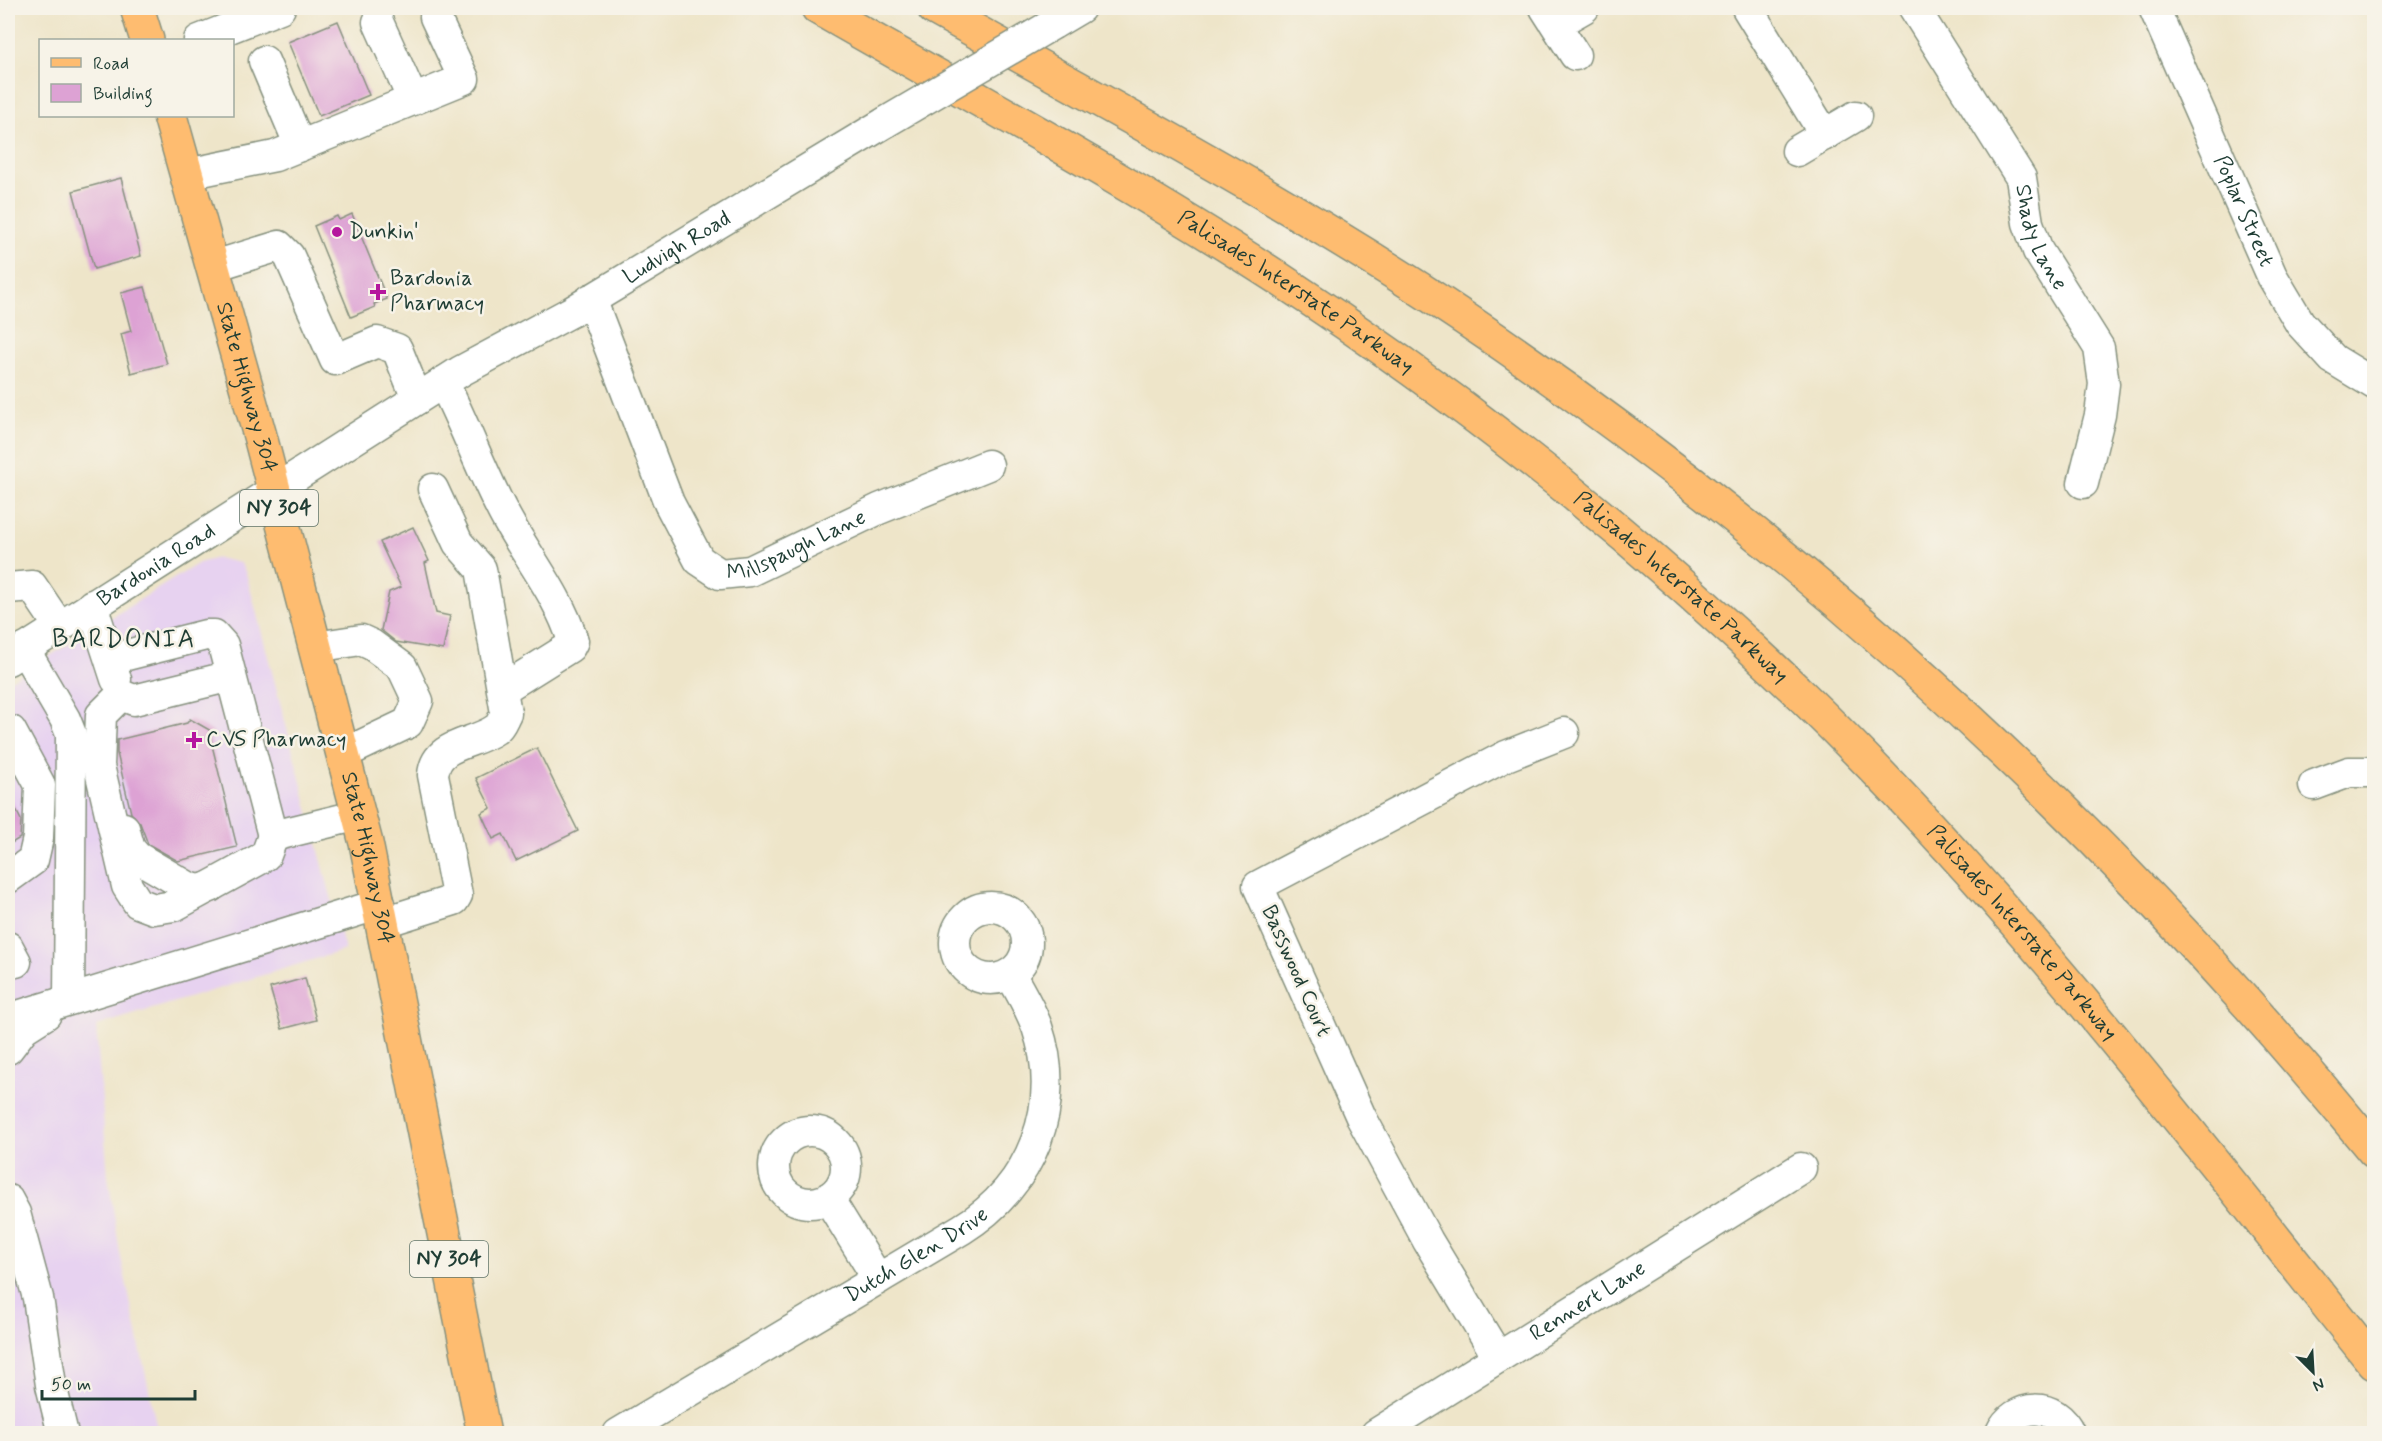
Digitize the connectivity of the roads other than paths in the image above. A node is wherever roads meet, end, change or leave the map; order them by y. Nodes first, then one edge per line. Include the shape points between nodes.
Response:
1 (137, 8) edge
2 (280, 8) edge
3 (818, 8) edge
4 (934, 8) edge
5 (1080, 8) edge
6 (1584, 8) edge
7 (1747, 8) edge
8 (1914, 8) edge
9 (2154, 8) edge
10 (1551, 16) edge
11 (435, 17) dead end
12 (378, 22) dead end
13 (147, 39) edge
14 (202, 39) edge
15 (1575, 55) dead end
16 (264, 61) dead end
17 (413, 100) junction
18 (1856, 116) dead end
19 (170, 117) edge
20 (1825, 135) junction
21 (300, 146) junction
22 (1797, 151) dead end
23 (187, 174) junction
24 (214, 266) junction
25 (591, 299) junction
26 (443, 382) junction
27 (2374, 384) edge
28 (417, 399) junction
29 (988, 465) dead end
30 (2083, 483) dead end
31 (274, 489) junction
32 (433, 489) dead end
33 (520, 539) junction
34 (481, 569) junction
35 (8, 588) edge
36 (92, 605) junction
37 (59, 626) junction
38 (315, 647) junction
39 (16, 654) edge
40 (111, 659) junction
41 (231, 676) junction
42 (503, 689) junction
43 (116, 699) junction
44 (8, 733) edge
45 (1564, 733) dead end
46 (344, 754) junction
47 (2374, 772) edge
48 (2314, 785) dead end
49 (359, 815) junction
50 (273, 836) junction
51 (8, 878) edge
52 (382, 913) junction
53 (1010, 974) dead end
54 (69, 999) junction
55 (8, 1019) edge
56 (8, 1049) edge
57 (2374, 1151) edge
58 (1802, 1168) dead end
59 (828, 1198) dead end
60 (8, 1200) edge
61 (878, 1279) junction
62 (1498, 1357) junction
63 (2374, 1363) edge
64 (63, 1434) edge
65 (484, 1434) edge
66 (618, 1434) edge
67 (1376, 1434) edge
68 (2000, 1434) edge
69 (2070, 1434) edge

1 - 13 main road
2 - 14 street
3 - 63 main road, Palisades Interstate Parkway via 1152,201 1287,285 1461,407 1651,560 1801,695 2005,909
4 - 57 main road via 1256,188 1393,271 1587,404 1715,500 1888,644 2052,796 2201,949
5 - 25 street, Ludvigh Road, bridge
6 - 10 street
7 - 20 street
8 - 30 street, Shady Lane via 2021,178 2028,223 2038,251 2099,348 2104,384
9 - 27 street, Poplar Street via 2272,276 2300,323 2333,359
10 - 15 street
11 - 17 street via 464,79
12 - 17 street
16 - 21 street
17 - 21 street
18 - 20 street
19 - 23 main road, State Highway 304 / NY 304
20 - 22 street
21 - 23 street via 275,156
23 - 24 main road, State Highway 304 / NY 304
24 - 28 street via 279,246 289,256 335,360 377,342 397,349
24 - 31 main road, State Highway 304 / NY 304
25 - 26 street, Ludvigh Road
25 - 29 street, Millspaugh Lane via 669,503 699,560 720,574 750,571 898,501
26 - 28 street, Ludvigh Road
26 - 33 street
28 - 31 street, Ludvigh Road
31 - 36 street, Bardonia Road
31 - 38 main road, State Highway 304 / NY 304
32 - 34 street via 458,543
33 - 34 street
33 - 42 street via 545,577 573,643
34 - 42 street
35 - 37 street via 32,586
36 - 37 street, Bardonia Road
36 - 40 street
37 - 39 street, Bardonia Road
38 - 46 main road, State Highway 304 / NY 304
38 - 46 street via 361,640 372,645 402,667 418,701 408,723
39 - 54 street via 65,719 70,734
40 - 41 street via 214,635 223,645
40 - 43 street
41 - 43 street via 134,700
41 - 50 street
42 - 52 street via 506,713 498,728 441,754 435,762 433,775 457,895 454,900
43 - 50 street via 105,716 109,765 130,849 137,857 199,890 266,855
44 - 51 street via 40,785 33,860
45 - 62 street, Basswood Court via 1506,756 1258,886 1360,1117
46 - 49 main road, State Highway 304 / NY 304
47 - 48 street via 2349,772
49 - 50 street
49 - 52 main road, State Highway 304 / NY 304
52 - 54 street
52 - 65 main road, State Highway 304 / NY 304
53 - 61 street, Dutch Glen Drive via 1031,1011 1045,1059 1048,1092 1036,1145 1018,1179 992,1208
54 - 55 street
54 - 56 street via 24,1028
58 - 62 street, Rennert Lane
59 - 61 street
60 - 64 street via 38,1299
61 - 66 street, Dutch Glen Drive
62 - 67 street, Rennert Lane
68 - 69 street via 2015,1414 2035,1409 2057,1416

